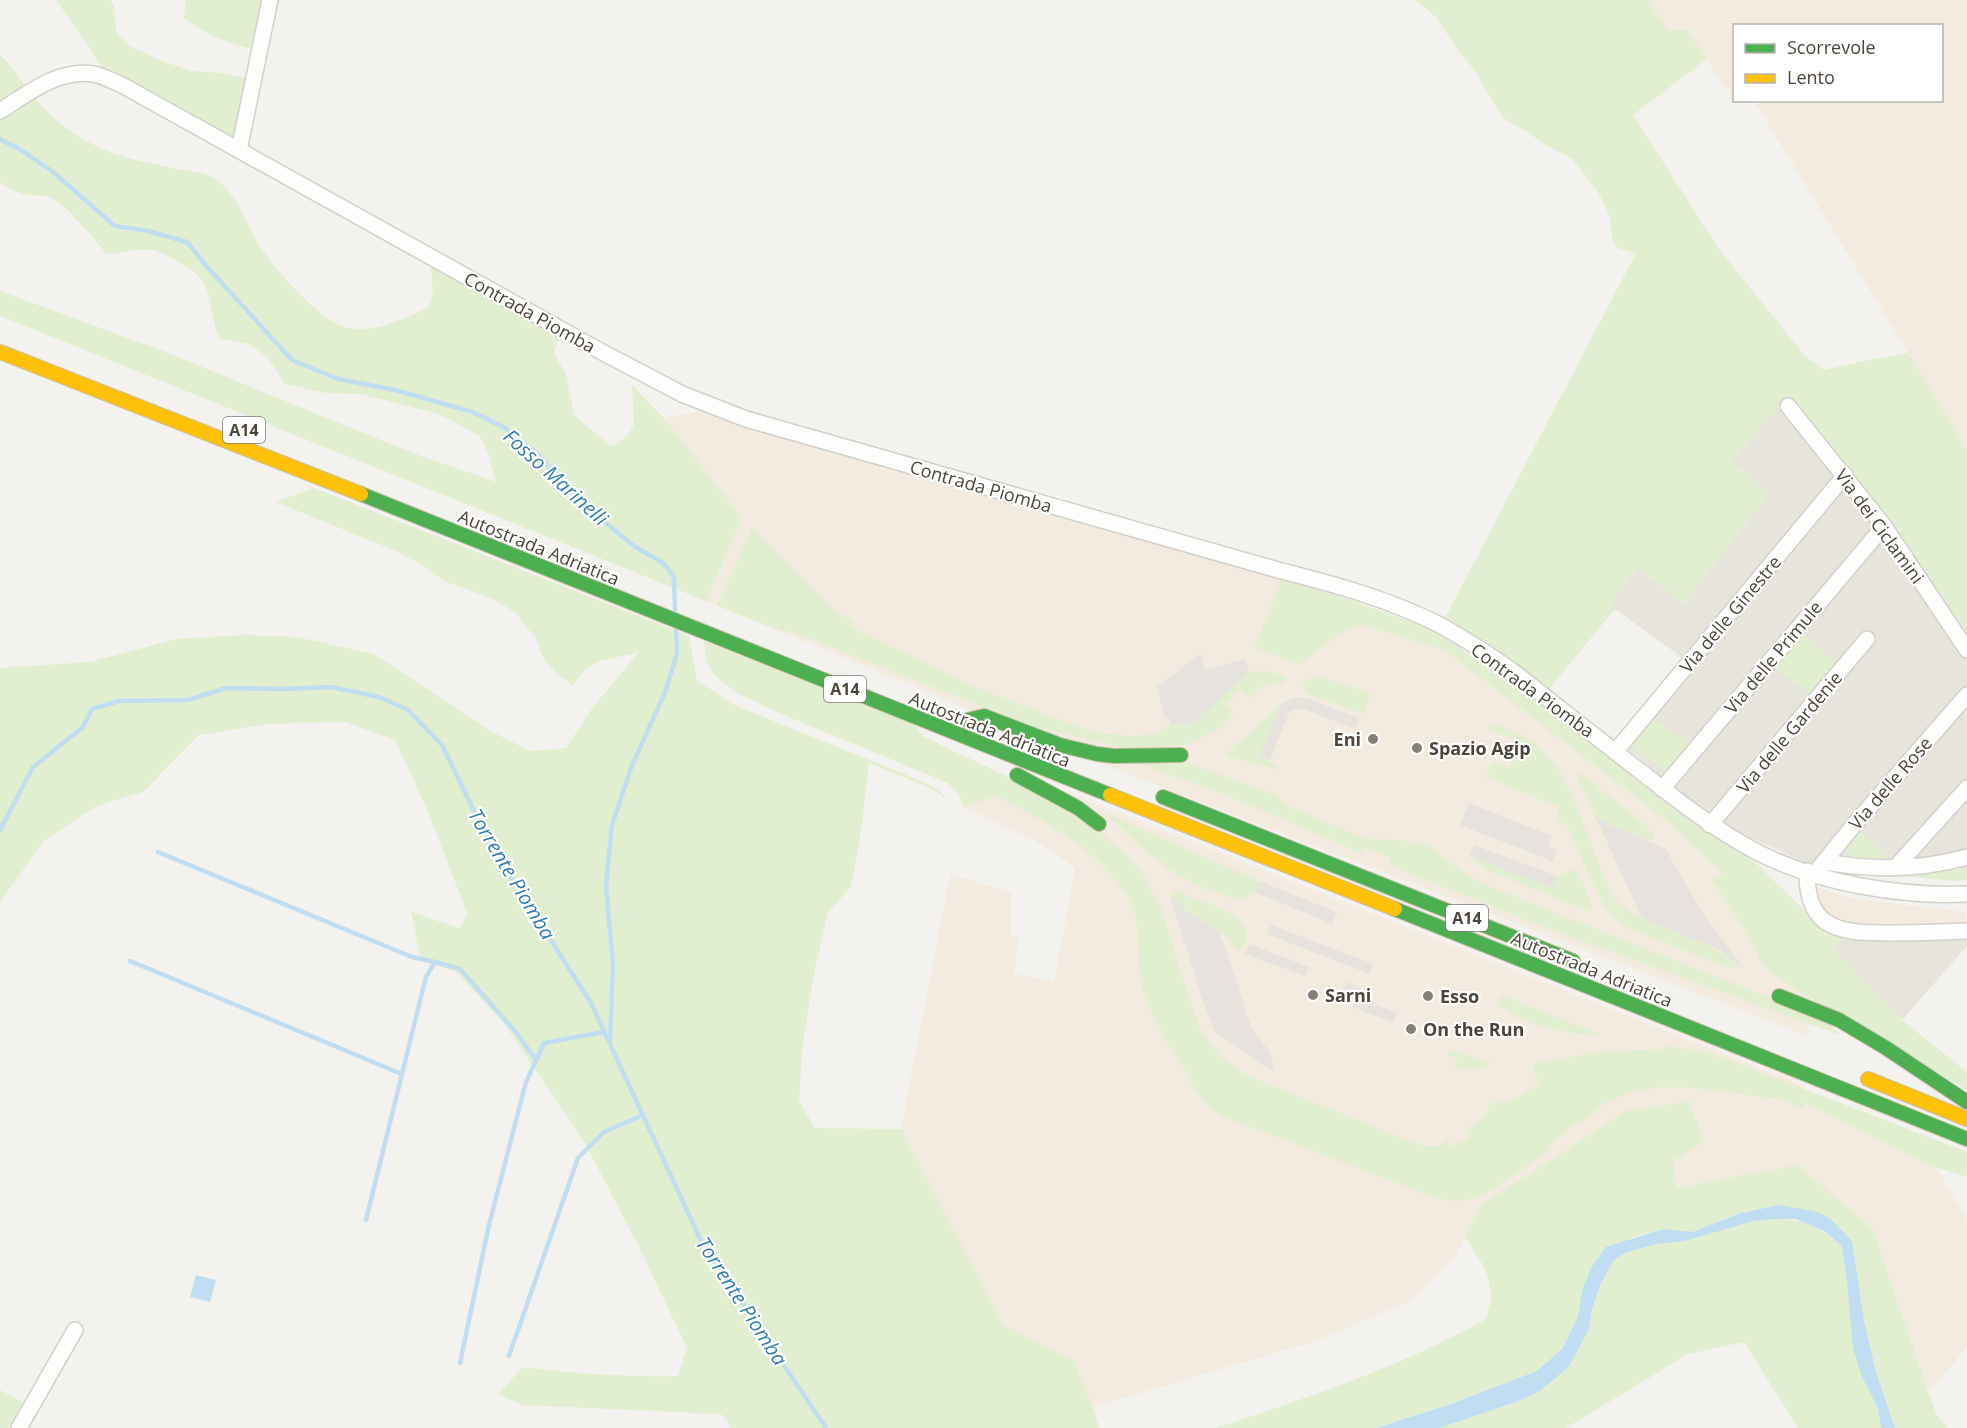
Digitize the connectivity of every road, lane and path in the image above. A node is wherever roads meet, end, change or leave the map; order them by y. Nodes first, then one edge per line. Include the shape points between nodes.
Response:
1 (270, 0) edge
2 (4, 109) edge
3 (239, 150) junction
4 (0, 352) edge
5 (1788, 406) dead end
6 (1845, 476) junction
7 (1884, 526) junction
8 (1867, 639) dead end
9 (1967, 650) edge
10 (1967, 695) edge
11 (907, 715) junction
12 (1615, 752) junction
13 (1181, 755) dead end
14 (984, 759) dead end
15 (1078, 764) dead end
16 (1003, 769) dead end
17 (1967, 788) edge
18 (1662, 789) junction
19 (1153, 793) dead end
20 (1100, 824) dead end
21 (1710, 825) junction
22 (1967, 857) edge
23 (1896, 867) junction
24 (1816, 869) junction
25 (1967, 894) edge
26 (1967, 931) edge
27 (1589, 967) dead end
28 (1779, 996) dead end
29 (1714, 1052) dead end
30 (1856, 1074) dead end
31 (1967, 1102) edge
32 (1892, 1109) junction
33 (1967, 1119) edge
34 (1967, 1139) edge
35 (75, 1330) dead end
36 (19, 1428) edge

1 - 3 street
2 - 3 street, Contrada Piomba via 52,79 94,74 120,84
3 - 12 street, Contrada Piomba via 682,394 746,419 1385,601 1482,650
4 - 11 highway, Autostrada Adriatica / A14
5 - 6 street, Via dei Ciclamini
6 - 7 street, Via dei Ciclamini
6 - 12 street, Via delle Ginestre
7 - 9 street, Via dei Ciclamini
7 - 18 street, Via delle Primule
8 - 21 street, Via delle Gardenie
10 - 24 street, Via delle Rose
11 - 14 highway via 926,735
11 - 32 highway, Autostrada Adriatica / A14
12 - 18 street, Contrada Piomba
13 - 15 highway, Autostrada Adriatica via 1096,754 1060,745 984,716 961,718
16 - 20 highway via 1078,808
17 - 23 street
18 - 21 street, Contrada Piomba
19 - 27 highway, Autostrada Adriatica / A14
21 - 24 street, Contrada Piomba via 1786,865
22 - 23 street
23 - 24 street
24 - 25 street, Contrada Piomba via 1868,888
24 - 26 street via 1807,886 1810,901 1817,914 1835,928 1861,933
28 - 31 highway via 1839,1020
29 - 32 highway via 1868,1111
30 - 33 highway
32 - 34 highway, Autostrada Adriatica / A14
35 - 36 street

